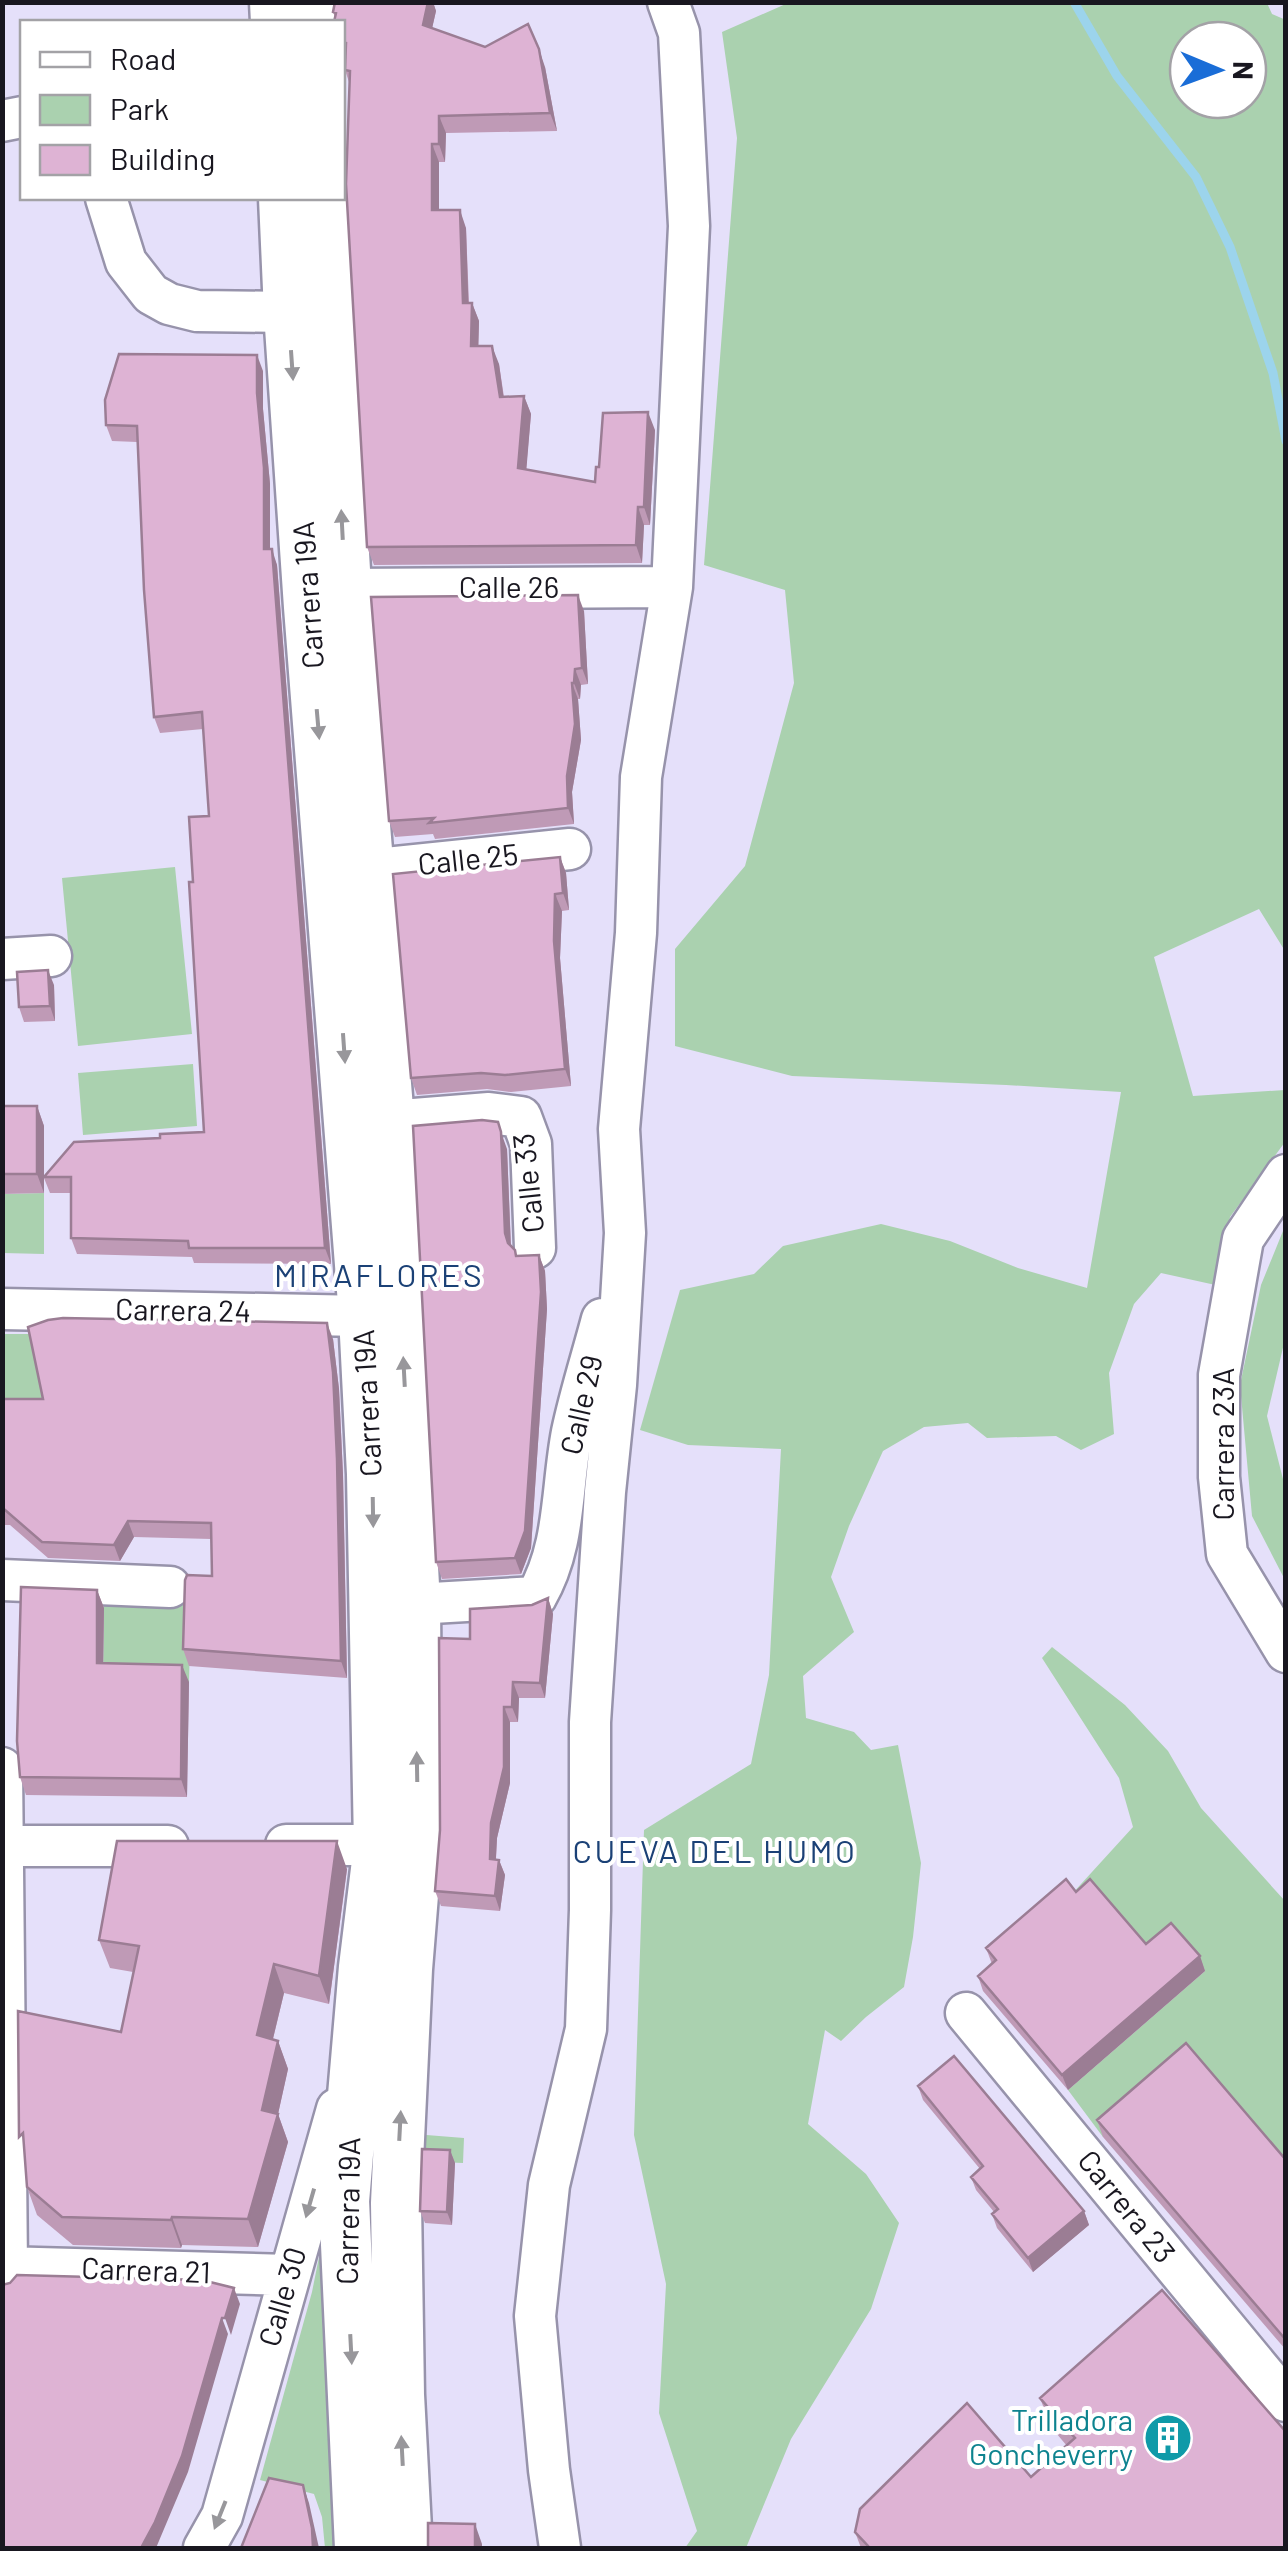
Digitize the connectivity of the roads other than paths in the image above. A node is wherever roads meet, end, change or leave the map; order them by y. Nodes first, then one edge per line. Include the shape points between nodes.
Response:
1 (668, 2) edge
2 (107, 200) edge
3 (284, 200) edge
4 (323, 200) edge
5 (288, 312) junction
6 (672, 587) junction
7 (346, 590) junction
8 (570, 848) dead end
9 (367, 870) junction
10 (51, 956) dead end
11 (2, 959) edge
12 (389, 1121) junction
13 (1286, 1175) edge
14 (625, 1233) junction
15 (536, 1248) dead end
16 (2, 1309) edge
17 (364, 1316) junction
18 (2, 1580) edge
19 (170, 1587) dead end
20 (415, 1604) junction
21 (1286, 1652) edge
22 (2, 1768) edge
23 (240, 1845) edge
24 (398, 1845) junction
25 (3, 1846) edge
26 (201, 1846) edge
27 (966, 2013) dead end
28 (357, 2042) junction
29 (4, 2271) edge
30 (290, 2275) junction
31 (1286, 2401) edge
32 (204, 2548) edge
33 (360, 2548) edge
34 (407, 2548) edge
35 (560, 2548) edge

1 - 6 street via 679,33 689,226
2 - 5 street via 126,262 151,294 197,311
3 - 5 main road, Carrera 19A
7 -> 4 main road, Carrera 19A
5 -> 17 main road, Carrera 19A
6 - 7 street, Calle 26
6 - 14 street via 642,777 619,1129
7 - 9 main road, Carrera 19A
8 - 9 street, Calle 25
9 - 12 main road, Carrera 19A
10 - 11 street
12 - 15 street, Calle 33 via 521,1117 530,1144
20 -> 12 main road, Carrera 19A
13 - 21 street, Carrera 23A via 1243,1239 1220,1375 1219,1460 1227,1554
14 - 20 street, Calle 29 via 572,1433 558,1544 547,1578 536,1597
14 - 35 street via 590,1722 586,2029 549,2185 536,2316
16 - 17 street, Carrera 24
17 -> 24 main road, Carrera 19A
18 - 19 street
24 -> 20 main road, Carrera 19A
22 - 25 street
23 - 24 street
24 - 28 main road, Carrera 19A
34 -> 24 main road, Carrera 19A via 396,2202 406,1969
25 - 26 street
25 - 29 street
27 - 31 street, Carrera 23
28 -> 30 street, Calle 30
28 -> 33 main road, Carrera 19A via 344,2201
29 - 30 street, Carrera 21
30 -> 32 street, Calle 30 via 222,2516

